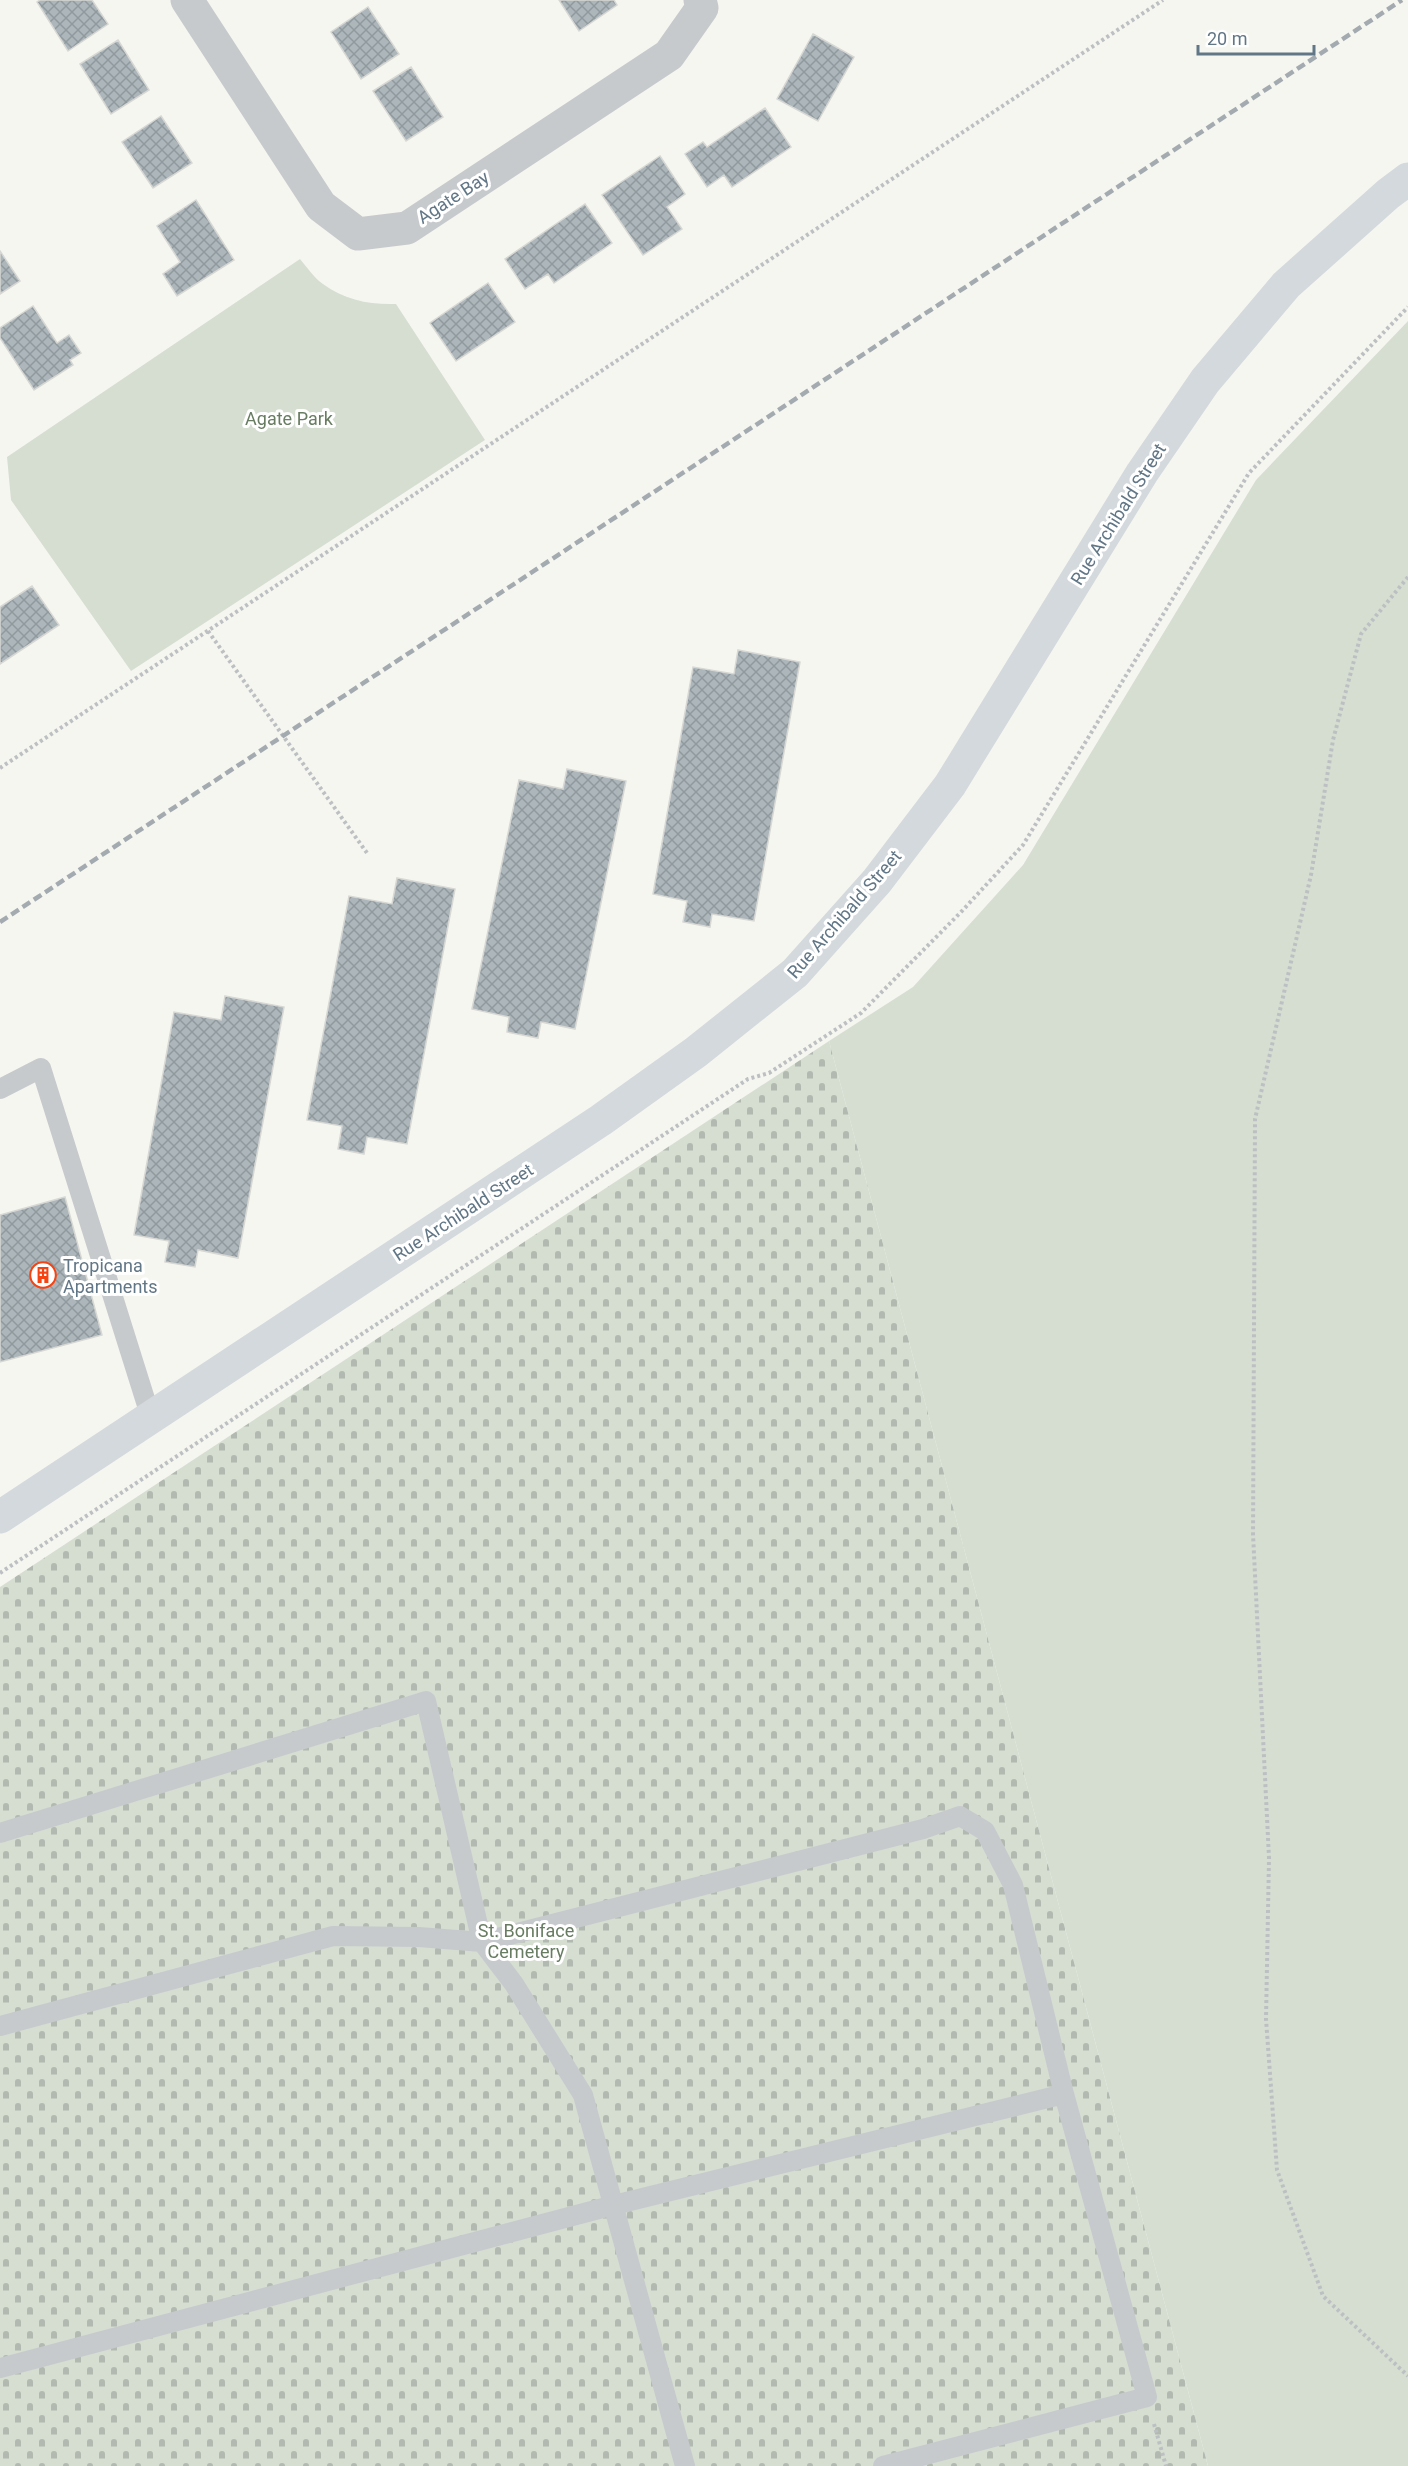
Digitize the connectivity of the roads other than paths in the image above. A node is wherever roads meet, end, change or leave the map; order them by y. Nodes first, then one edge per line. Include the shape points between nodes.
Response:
1 (187, 0) edge
2 (700, 0) edge
3 (1408, 179) edge
4 (0, 1089) edge
5 (151, 1418) junction
6 (0, 1517) edge
7 (0, 1833) edge
8 (482, 1942) junction
9 (0, 2026) edge
10 (1064, 2094) junction
11 (614, 2205) junction
12 (0, 2368) edge
13 (685, 2466) edge
14 (883, 2466) edge

1 - 2 street, Agate Bay via 321,206 358,234 407,228 669,55 702,8
3 - 5 main road, Rue Archibald Street via 1286,285 1205,381 1142,473 950,785 877,881 795,973 696,1052 601,1120
4 - 5 lane via 40,1068
5 - 6 main road, Rue Archibald Street
7 - 8 lane via 426,1701
8 - 9 lane via 333,1936
8 - 10 lane via 960,1816 985,1831 1013,1885
8 - 11 lane via 514,1984 583,2095
10 - 11 lane
10 - 14 lane via 1147,2397
11 - 12 lane
11 - 13 lane

